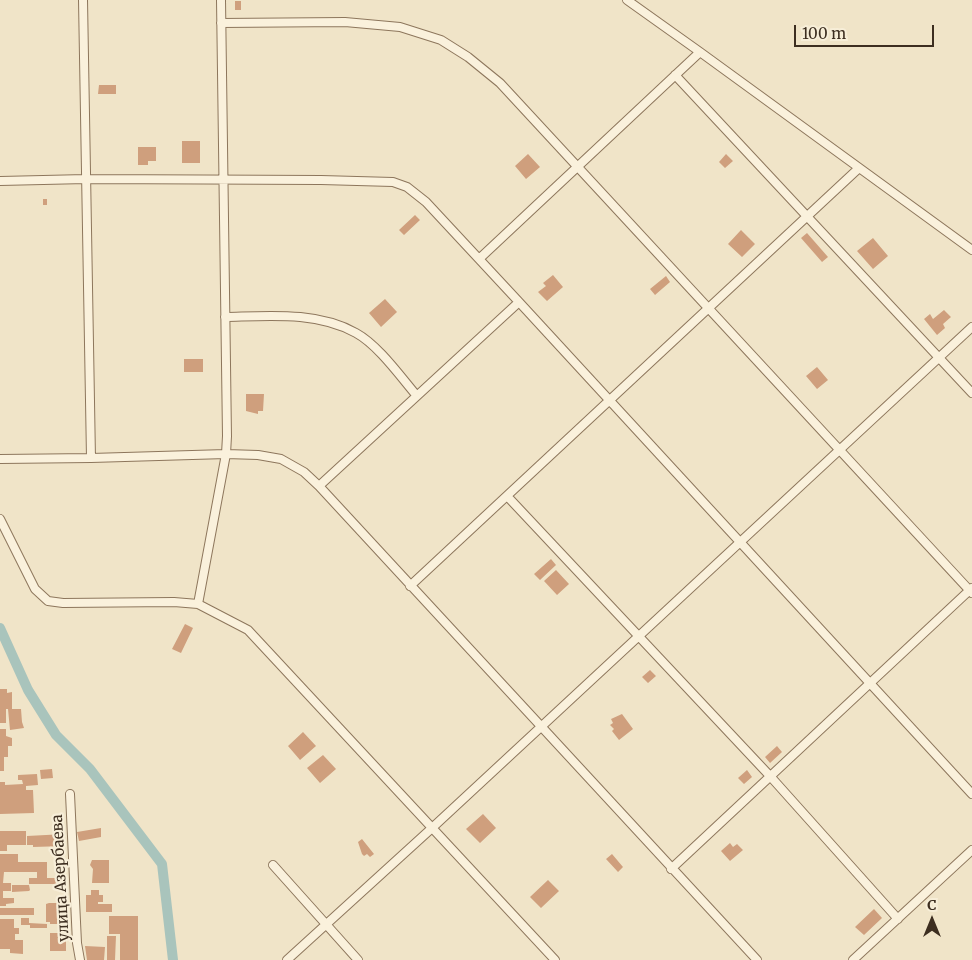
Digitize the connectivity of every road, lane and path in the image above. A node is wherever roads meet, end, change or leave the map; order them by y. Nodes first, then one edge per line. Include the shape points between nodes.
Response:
1 (83, 0) edge
2 (221, 0) edge
3 (626, 0) edge
4 (221, 24) junction
5 (700, 52) junction
6 (675, 75) junction
7 (578, 166) junction
8 (860, 168) junction
9 (86, 179) junction
10 (223, 179) junction
11 (0, 181) edge
12 (807, 218) junction
13 (972, 250) edge
14 (479, 259) junction
15 (519, 302) junction
16 (709, 310) junction
17 (225, 317) junction
18 (972, 327) edge
19 (940, 357) junction
20 (972, 393) edge
21 (417, 396) junction
22 (610, 401) junction
23 (840, 448) junction
24 (226, 454) junction
25 (91, 458) junction
26 (0, 459) edge
27 (319, 486) junction
28 (507, 496) junction
29 (0, 519) edge
30 (739, 542) junction
31 (410, 586) junction
32 (971, 590) edge
33 (198, 604) junction
34 (638, 636) junction
35 (870, 684) junction
36 (540, 727) junction
37 (770, 776) junction
38 (70, 794) dead end
39 (972, 794) edge
40 (432, 828) junction
41 (972, 850) edge
42 (273, 865) dead end
43 (671, 869) junction
44 (898, 919) junction
45 (325, 924) junction
46 (80, 960) edge
47 (286, 960) edge
48 (358, 960) edge
49 (555, 960) edge
50 (757, 960) edge
51 (853, 960) edge

1 - 9 street
2 - 4 street
3 - 5 street
4 - 7 street via 365,24 400,27 441,40 500,83
4 - 10 street
5 - 6 street
5 - 8 street
6 - 7 street
6 - 12 street
7 - 14 street
7 - 16 street
8 - 12 street
8 - 13 street
9 - 10 street
9 - 11 street
9 - 25 street
10 - 14 street via 393,182 407,187 426,202
10 - 17 street
12 - 16 street
12 - 19 street
14 - 15 street
15 - 21 street
15 - 22 street
16 - 22 street
16 - 23 street
17 - 21 street via 304,318 339,325 358,334 382,355
17 - 24 street
18 - 19 street
19 - 20 street
19 - 23 street
21 - 27 street
22 - 28 street
22 - 30 street
23 - 30 street
23 - 32 street
24 - 25 street
24 - 27 street via 281,459 304,472
24 - 33 street
25 - 26 street
27 - 31 street
28 - 31 street
28 - 34 street
29 - 33 street via 34,589 48,600 63,603
30 - 34 street
30 - 35 street
31 - 36 street
32 - 35 street
33 - 40 street via 248,630
34 - 36 street
34 - 37 street
35 - 37 street
35 - 39 street
36 - 40 street
36 - 43 street
37 - 43 street
37 - 44 street
38 - 46 street, улица Азербаева
40 - 45 street
40 - 49 street
41 - 44 street
42 - 45 street
43 - 50 street
44 - 51 street
45 - 47 street
45 - 48 street

